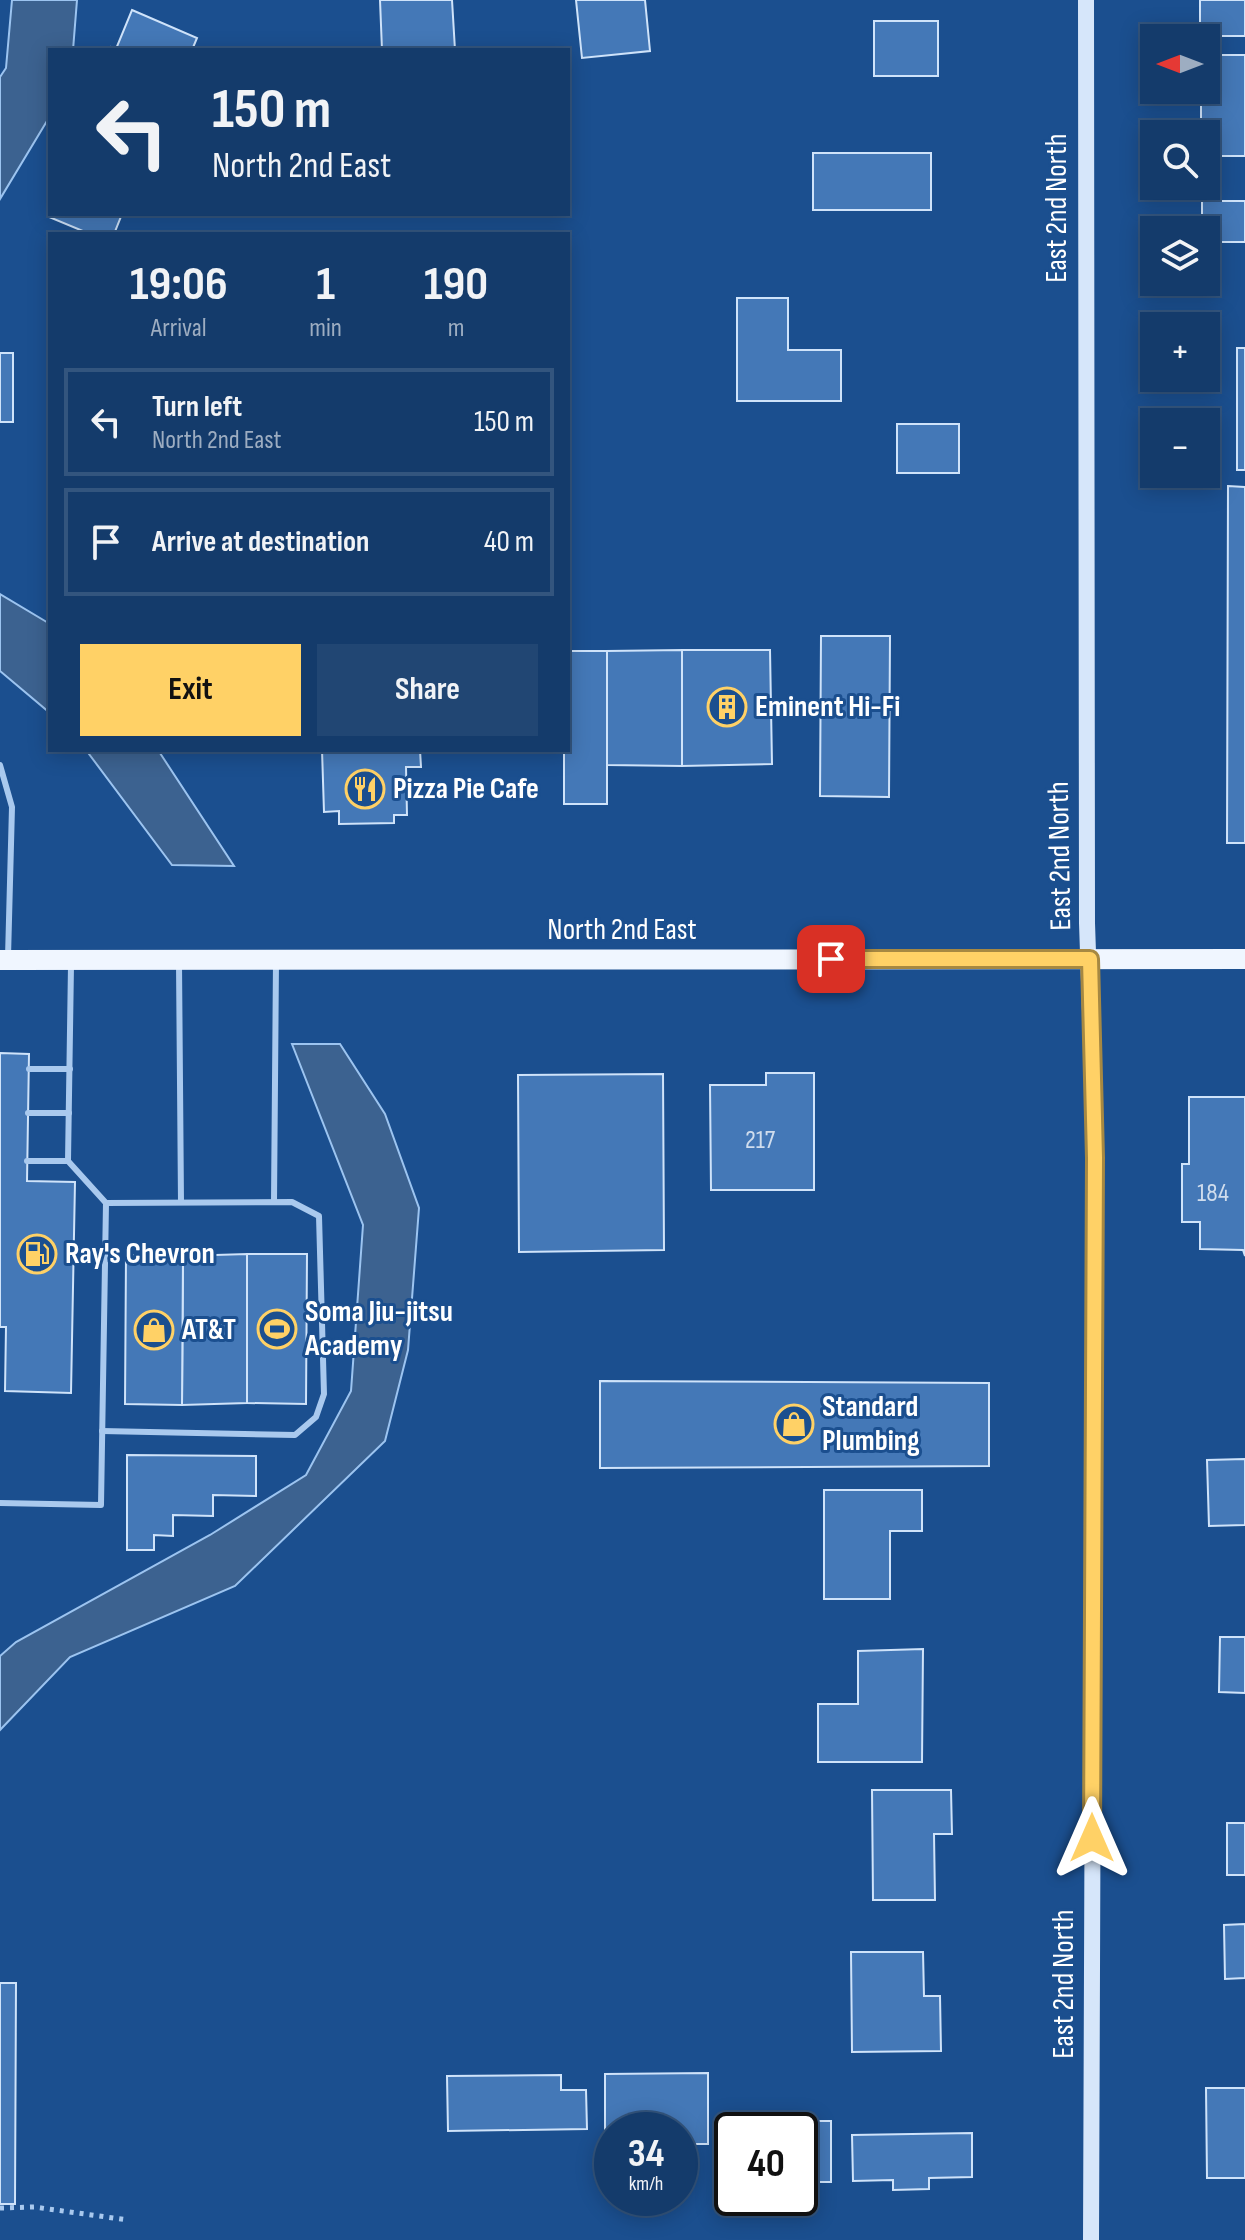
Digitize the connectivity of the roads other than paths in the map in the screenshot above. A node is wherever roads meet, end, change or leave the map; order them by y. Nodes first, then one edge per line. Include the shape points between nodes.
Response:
1 (1086, 0) edge
2 (0, 765) edge
3 (1090, 959) junction
4 (1245, 959) edge
5 (4, 960) edge
6 (72, 960) junction
7 (179, 960) junction
8 (276, 960) junction
9 (29, 1069) dead end
10 (70, 1069) junction
11 (28, 1113) dead end
12 (69, 1113) junction
13 (27, 1161) dead end
14 (68, 1161) junction
15 (181, 1202) junction
16 (274, 1202) junction
17 (106, 1203) junction
18 (102, 1431) junction
19 (0, 1503) edge
20 (1091, 2240) edge

1 - 3 street, East 2nd North
2 - 5 lane via 12,807
3 - 4 main road, North 2nd East
3 - 8 main road, North 2nd East
3 - 20 street, East 2nd North via 1095,1158
5 - 6 main road, North 2nd East
6 - 7 main road, North 2nd East
6 - 10 lane
7 - 8 main road, North 2nd East
7 - 15 lane
8 - 16 lane
9 - 10 lane
10 - 12 lane
11 - 12 lane
12 - 14 lane
13 - 14 lane
14 - 17 lane
15 - 16 lane
15 - 17 lane
16 - 18 lane via 292,1202 319,1216 324,1394 316,1417 295,1435
17 - 18 lane
18 - 19 lane via 101,1505

